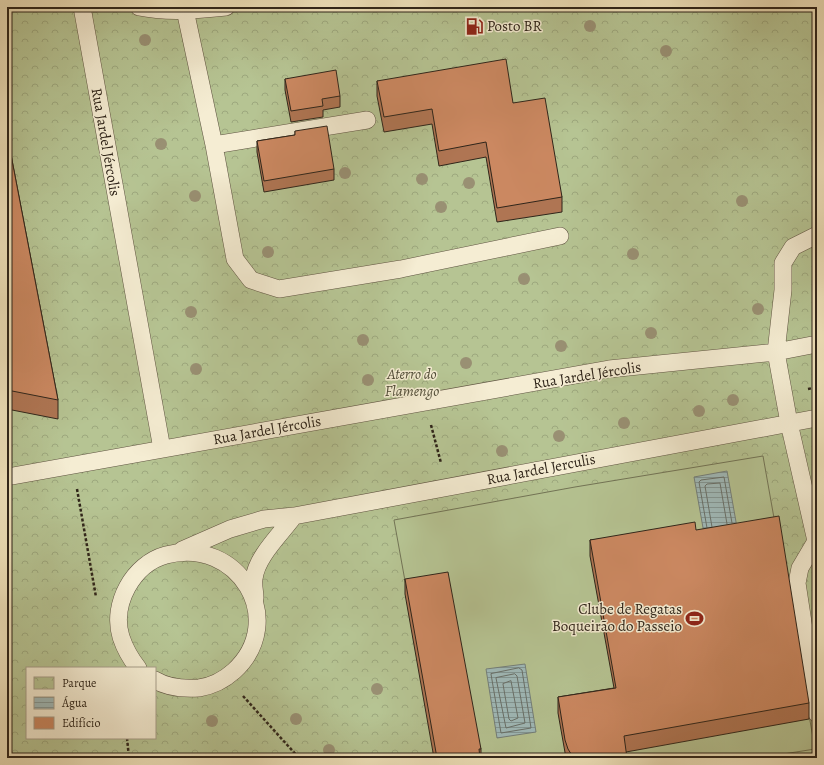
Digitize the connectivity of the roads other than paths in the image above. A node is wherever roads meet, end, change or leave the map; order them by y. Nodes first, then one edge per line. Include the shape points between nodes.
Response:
1 (82, 7) edge
2 (139, 7) edge
3 (226, 7) edge
4 (185, 10) junction
5 (367, 120) dead end
6 (214, 145) junction
7 (817, 235) edge
8 (560, 236) dead end
9 (817, 344) edge
10 (776, 352) junction
11 (817, 418) edge
12 (789, 423) junction
13 (162, 449) junction
14 (7, 477) edge
15 (294, 516) junction
16 (817, 541) edge
17 (180, 552) junction
18 (256, 609) junction
19 (137, 667) edge
20 (156, 681) edge
21 (817, 714) edge

1 - 13 lane, Rua Jardel Jércolis
2 - 4 lane via 152,10
3 - 4 lane
4 - 6 lane
5 - 6 lane
6 - 8 lane via 235,259 251,280 279,289
7 - 10 lane via 793,247 783,263 783,290
9 - 10 lane, Rua Jardel Jércolis
10 - 12 lane
10 - 13 lane, Rua Jardel Jércolis via 609,369
11 - 12 lane, Rua Jardel Jerculis
12 - 15 lane, Rua Jardel Jerculis
12 - 16 lane
13 - 14 lane
15 - 17 lane, Rua Jardel Jerculis via 264,519 230,529
15 - 18 lane via 263,554 254,579
16 - 21 lane via 800,568 797,583
17 - 18 lane via 201,553 221,559 237,572 250,589
17 - 19 lane via 161,557 145,566 132,579 123,596 118,614 120,635 128,655
18 - 20 lane via 257,628 251,647 241,664 227,678 206,687 184,689

